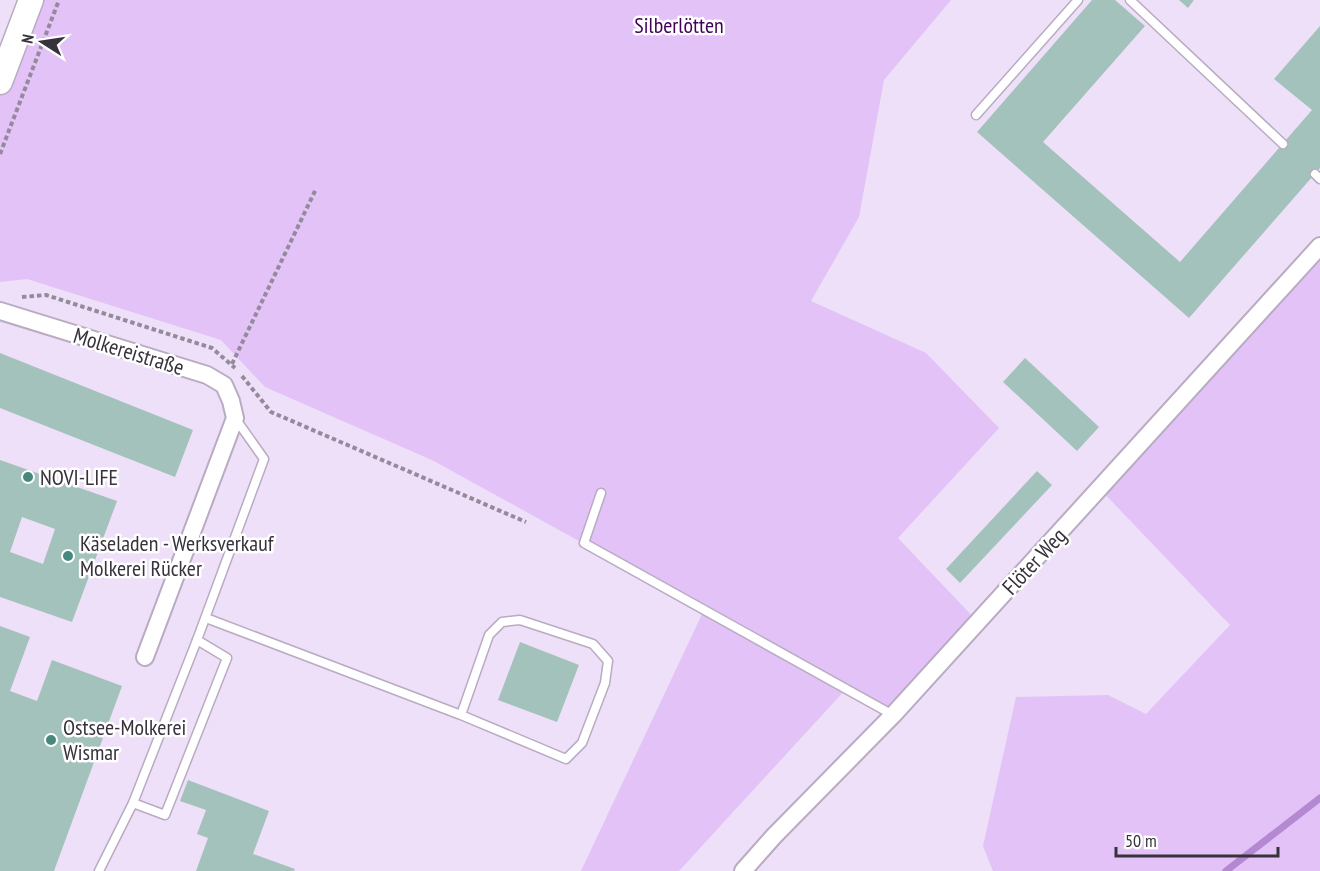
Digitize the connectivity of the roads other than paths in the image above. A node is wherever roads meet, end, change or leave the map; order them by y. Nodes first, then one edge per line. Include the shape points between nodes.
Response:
1 (31, 0) edge
2 (1078, 0) edge
3 (1130, 0) edge
4 (0, 82) edge
5 (976, 115) dead end
6 (1283, 144) dead end
7 (1320, 246) edge
8 (0, 311) edge
9 (235, 418) junction
10 (601, 492) dead end
11 (206, 618) junction
12 (198, 640) junction
13 (145, 657) dead end
14 (461, 715) junction
15 (893, 715) junction
16 (134, 803) junction
17 (99, 871) edge
18 (743, 871) edge

1 - 4 street
2 - 5 lane
3 - 6 lane
7 - 15 street, Flöter Weg
8 - 9 street, Molkereistraße via 207,375 224,385
9 - 11 lane via 264,459
9 - 13 street
10 - 15 lane via 584,543
11 - 12 lane
11 - 14 lane
12 - 16 lane
12 - 16 lane via 227,658 165,815
14 - 14 lane via 566,759 582,743 605,683 608,661 593,644 520,620 502,622 489,635
15 - 18 street, Flöter Weg
16 - 17 lane

